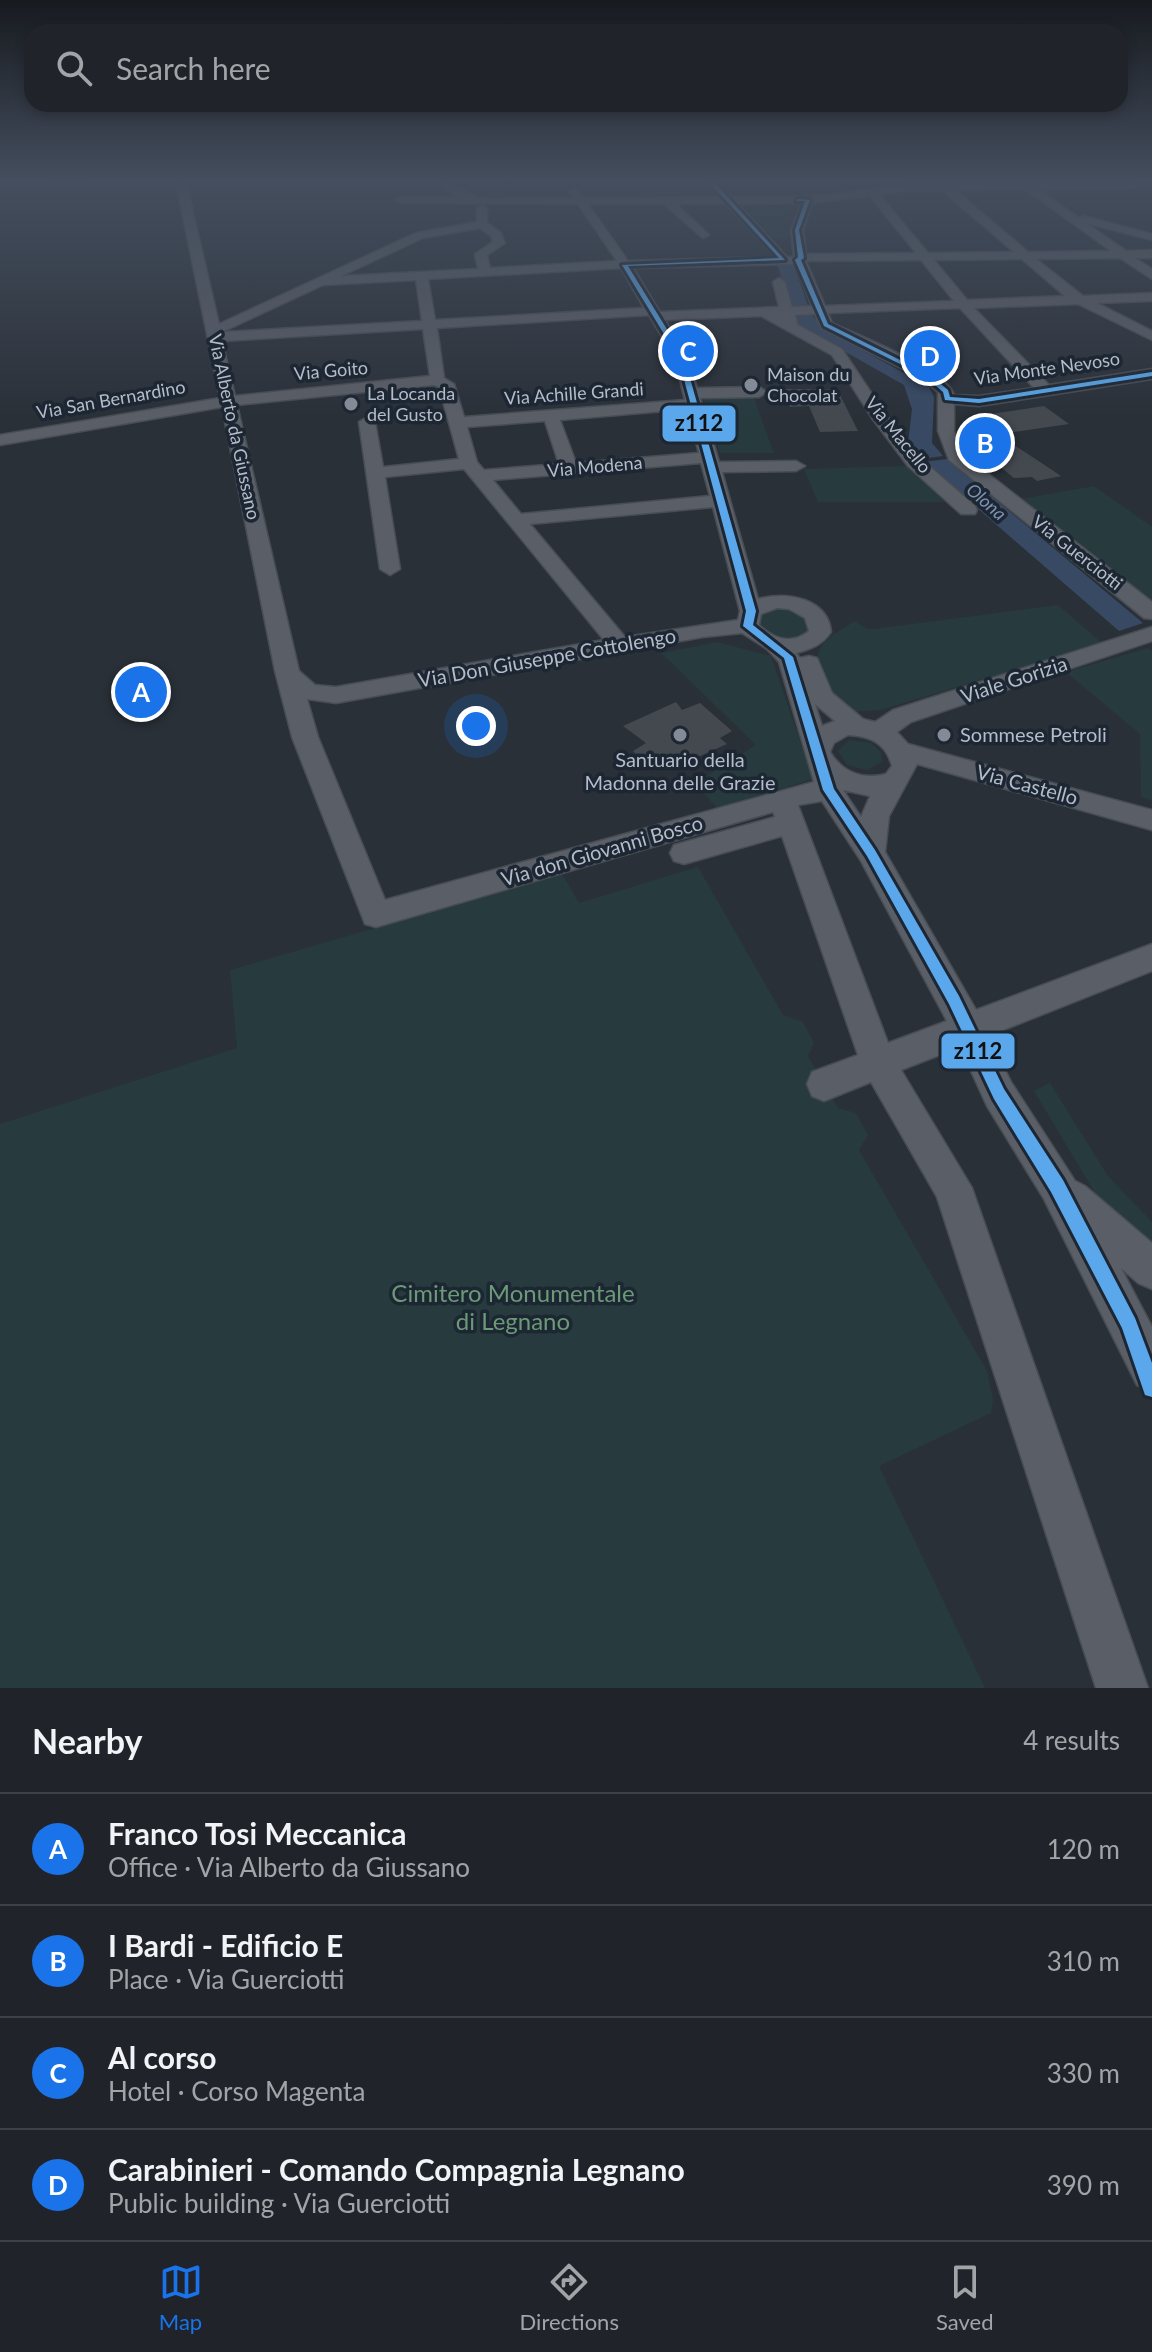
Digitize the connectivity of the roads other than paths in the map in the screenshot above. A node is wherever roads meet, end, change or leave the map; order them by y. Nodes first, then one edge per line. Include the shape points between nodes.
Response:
1 (198, 261) edge
2 (363, 261) edge
3 (385, 261) edge
4 (483, 261) edge
5 (622, 261) edge
6 (726, 261) edge
7 (796, 261) edge
8 (928, 261) edge
9 (1032, 261) edge
10 (1132, 261) edge
11 (625, 265) junction
12 (485, 272) junction
13 (421, 275) junction
14 (1152, 275) edge
15 (323, 281) junction
16 (779, 282) dead end
17 (1152, 297) edge
18 (1080, 300) junction
19 (964, 305) junction
20 (817, 310) junction
21 (789, 311) junction
22 (764, 312) junction
23 (656, 314) junction
24 (429, 325) junction
25 (792, 329) junction
26 (214, 334) junction
27 (1152, 336) edge
28 (1152, 374) edge
29 (436, 380) junction
30 (1046, 391) junction
31 (759, 392) dead end
32 (693, 398) junction
33 (947, 399) junction
34 (230, 401) junction
35 (551, 416) junction
36 (367, 422) dead end
37 (456, 423) junction
38 (0, 440) edge
39 (710, 462) junction
40 (796, 466) dead end
41 (570, 469) junction
42 (475, 470) junction
43 (376, 473) junction
44 (721, 501) junction
45 (968, 510) dead end
46 (516, 520) junction
47 (390, 569) dead end
48 (1152, 613) edge
49 (749, 619) junction
50 (1152, 634) edge
51 (811, 641) junction
52 (775, 644) junction
53 (620, 645) junction
54 (287, 671) junction
55 (347, 694) junction
56 (868, 730) junction
57 (305, 737) junction
58 (902, 751) junction
59 (819, 756) junction
60 (896, 780) junction
61 (829, 790) junction
62 (787, 811) junction
63 (1152, 820) edge
64 (684, 853) dead end
65 (871, 853) junction
66 (376, 915) joint
67 (1152, 957) edge
68 (967, 1028) junction
69 (878, 1063) junction
70 (824, 1084) dead end
71 (1057, 1186) junction
72 (1152, 1269) edge
73 (1129, 1324) junction
74 (1152, 1370) edge
75 (1152, 1388) edge
76 (1122, 1688) edge

1 - 26 street, Via Alberto da Giussano
2 - 15 street
3 - 13 street
4 - 12 street
5 - 11 street
6 - 11 street
7 - 20 street via 803,266
8 - 19 street
9 - 18 street
10 - 14 street
11 - 12 street
11 - 23 street
12 - 13 street
13 - 15 street
13 - 24 street
15 - 26 street
16 - 21 street
17 - 18 street
18 - 19 street
18 - 27 street
19 - 20 street
19 - 30 street
20 - 21 street
20 - 33 street via 826,325 928,376 946,391
21 - 22 street
21 - 25 street
22 - 23 street
22 - 25 street
23 - 24 street
23 - 32 street via 681,357
24 - 26 street
24 - 29 street
25 - 45 street, Via Macello via 837,352 914,462
26 - 34 street, Via Alberto da Giussano
28 - 30 street, Via Monte Nevoso
29 - 34 street, Via Goito
29 - 37 street via 446,384
30 - 33 street, Via Monte Nevoso via 979,401
31 - 32 street, Via Achille Grandi
32 - 35 street, Via Achille Grandi
32 - 39 street
33 - 48 street, Via Guerciotti via 946,431 955,456
34 - 38 street, Via San Bernardino
34 - 54 street, Via Alberto da Giussano
35 - 37 street, Via Achille Grandi
35 - 41 street
36 - 43 street
37 - 42 street
39 - 40 street, Via Modena
39 - 41 street, Via Modena
39 - 44 street
41 - 42 street, Via Modena
42 - 43 street, Via Modena
42 - 46 street
43 - 47 street
44 - 46 street
44 - 49 street
46 - 53 street
49 - 51 street via 773,602 800,606 819,620 820,632
49 - 52 street via 758,637
49 - 53 street, Via Don Giuseppe Cottolengo
50 - 56 street, Viale Gorizia
51 - 52 street
51 - 56 street via 807,657 819,693
52 - 59 street via 790,660
53 - 55 street, Via Don Giuseppe Cottolengo
54 - 55 street via 293,683 307,691
54 - 57 street, Via Alberto da Giussano
55 - 57 street via 313,710
56 - 58 street
56 - 59 street via 829,733
57 - 66 street, Via Alberto da Giussano
58 - 60 street via 905,767
58 - 63 street, Via Castello
59 - 60 street via 834,775 854,785
59 - 61 street
60 - 65 street via 875,816
61 - 62 street, Via don Giovanni Bosco
61 - 65 street
62 - 64 street
62 - 66 street, Via don Giovanni Bosco
62 - 69 street
65 - 68 street
67 - 68 street
68 - 69 street
68 - 71 street via 999,1094
69 - 70 street
69 - 76 street via 953,1188
71 - 72 street
71 - 73 street
73 - 74 street
73 - 75 street

